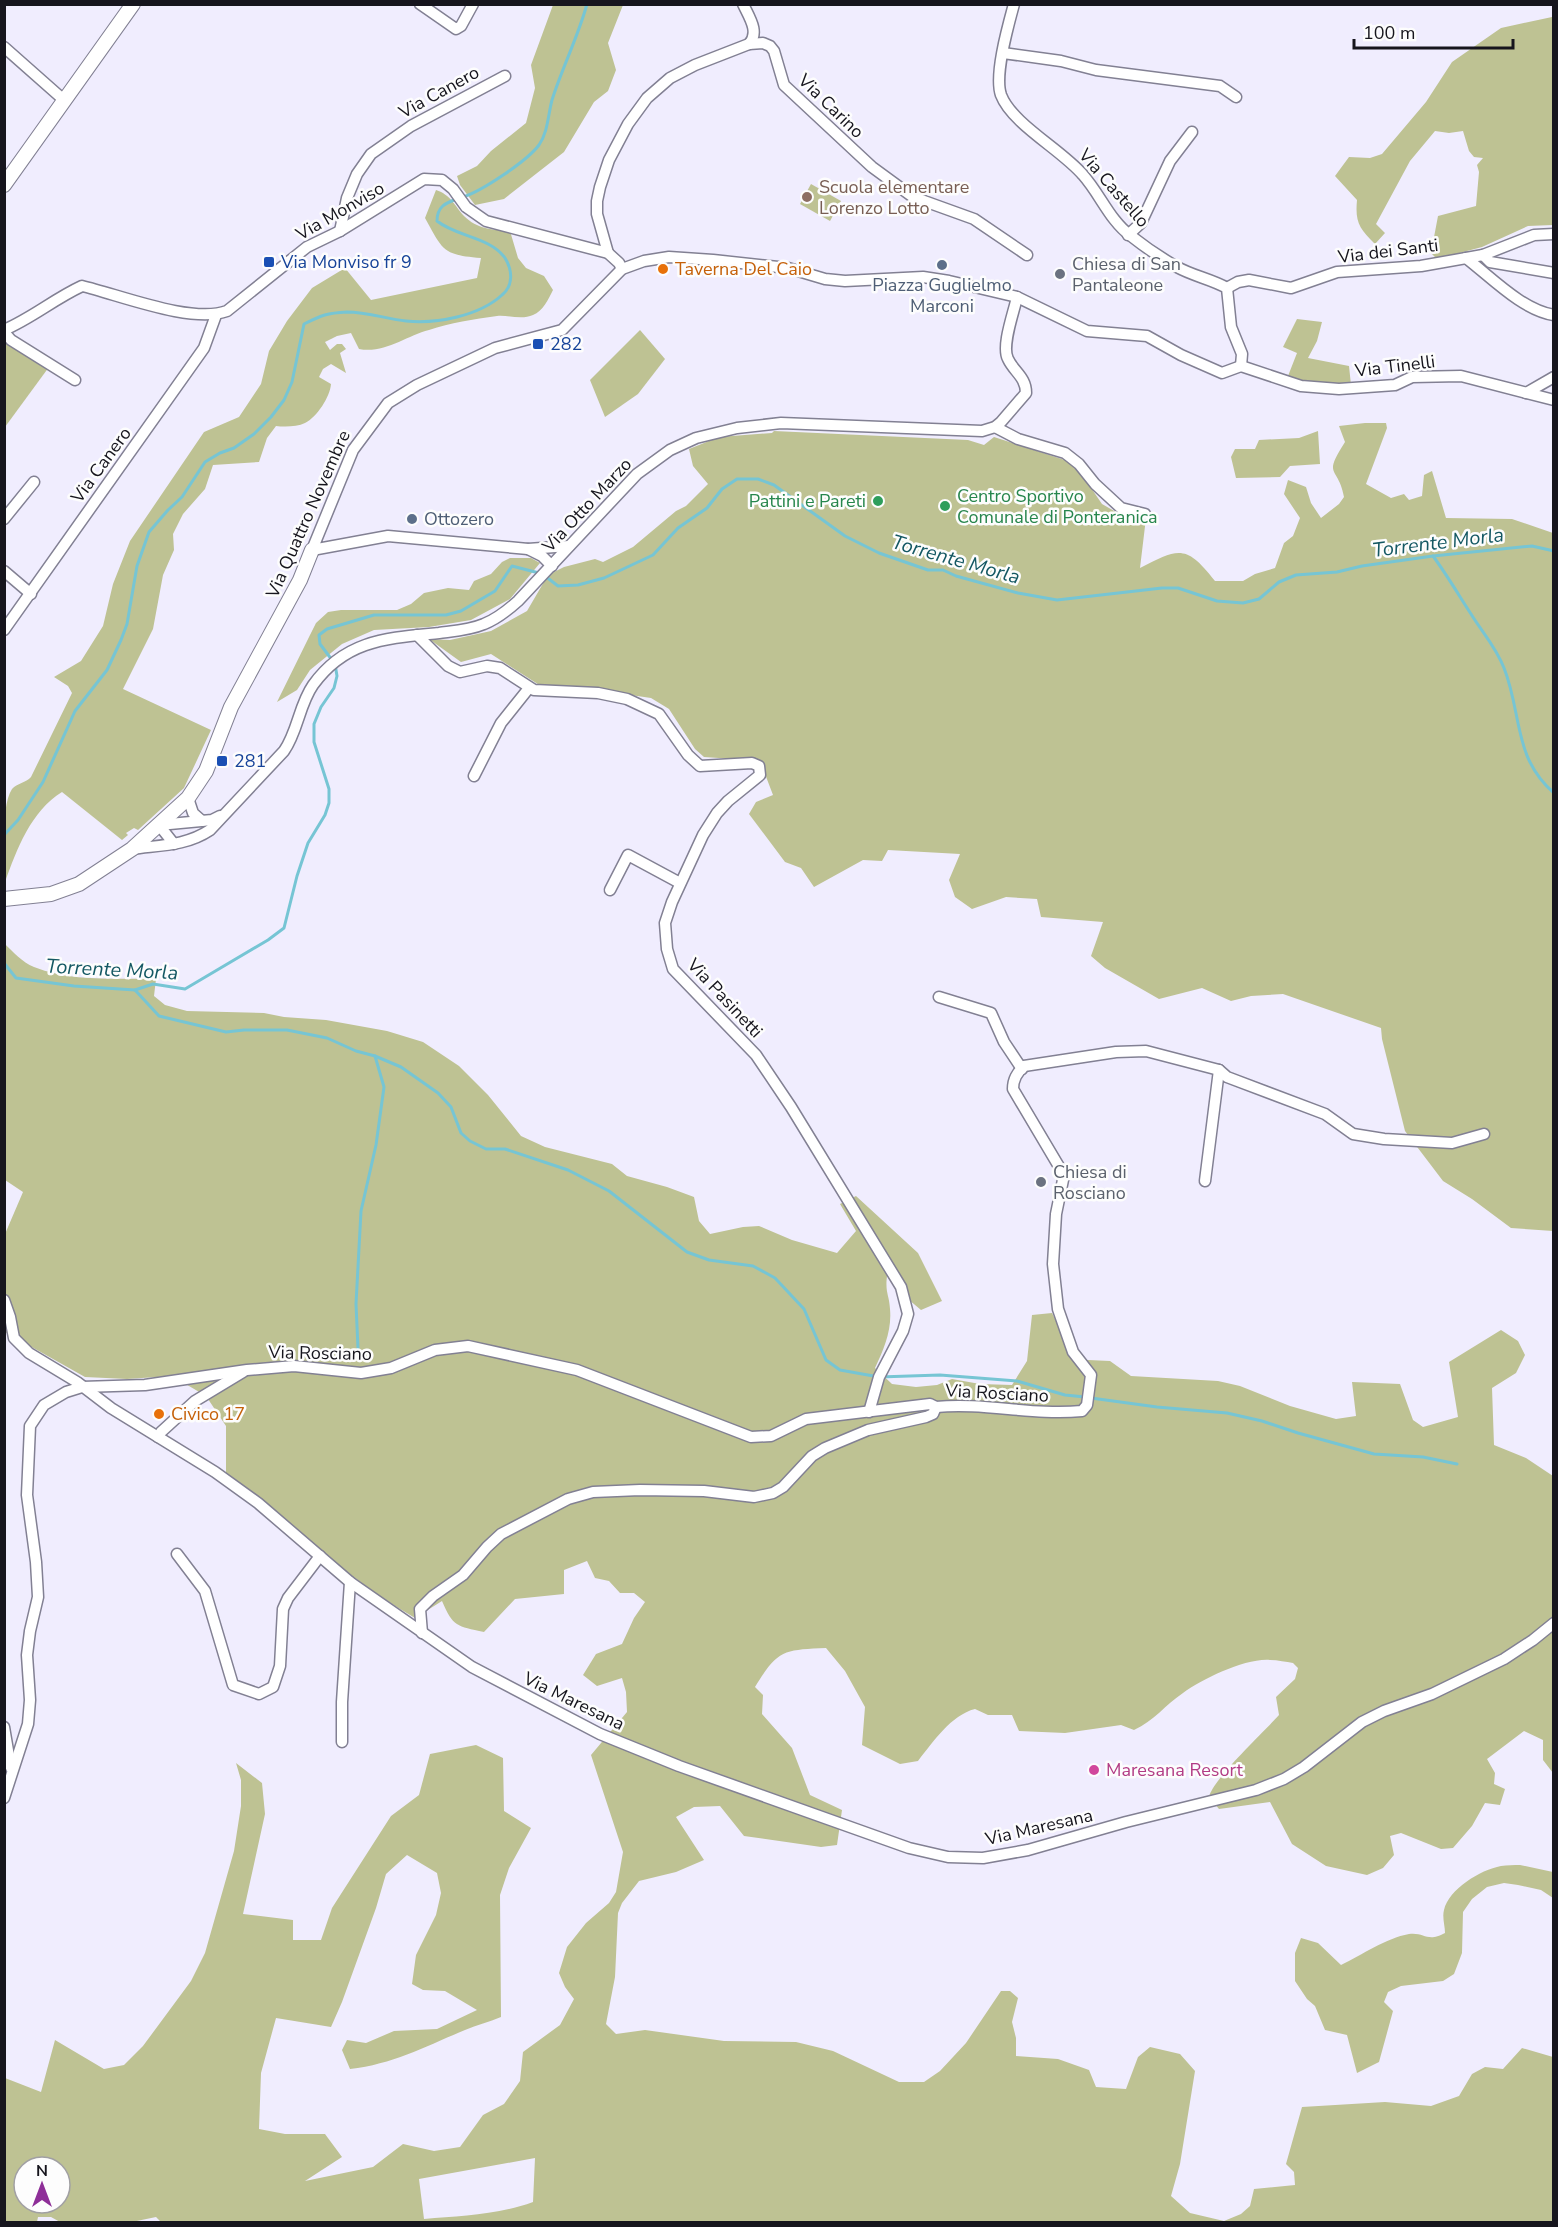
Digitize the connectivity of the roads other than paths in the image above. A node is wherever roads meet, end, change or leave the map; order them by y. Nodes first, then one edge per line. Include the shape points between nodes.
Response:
1 (133, 4) edge
2 (420, 4) edge
3 (473, 4) edge
4 (743, 4) edge
5 (1014, 4) edge
6 (749, 44) junction
7 (4, 47) edge
8 (1003, 53) junction
9 (505, 76) dead end
10 (1236, 97) dead end
11 (64, 101) junction
12 (1192, 132) dead end
13 (4, 185) edge
14 (340, 231) junction
15 (1554, 234) edge
16 (1128, 235) junction
17 (608, 253) junction
18 (1027, 255) dead end
19 (1483, 255) junction
20 (1466, 258) junction
21 (622, 269) junction
22 (1554, 273) edge
23 (1227, 288) junction
24 (1017, 297) junction
25 (216, 315) junction
26 (1554, 315) edge
27 (4, 331) edge
28 (1241, 366) junction
29 (1554, 377) edge
30 (75, 380) dead end
31 (1526, 393) junction
32 (1554, 400) edge
33 (995, 427) junction
34 (34, 483) dead end
35 (1145, 514) dead end
36 (4, 519) edge
37 (570, 546) junction
38 (528, 549) junction
39 (312, 550) junction
40 (551, 567) junction
41 (4, 571) edge
42 (31, 594) junction
43 (4, 630) edge
44 (417, 635) junction
45 (529, 688) junction
46 (474, 776) dead end
47 (188, 798) junction
48 (225, 814) junction
49 (202, 821) junction
50 (159, 825) junction
51 (174, 844) junction
52 (132, 849) junction
53 (680, 883) junction
54 (610, 890) dead end
55 (4, 899) edge
56 (939, 997) dead end
57 (1022, 1069) junction
58 (1219, 1070) junction
59 (1484, 1134) dead end
60 (1205, 1181) dead end
61 (4, 1300) edge
62 (247, 1370) junction
63 (82, 1387) junction
64 (936, 1407) junction
65 (869, 1412) junction
66 (158, 1437) junction
67 (177, 1554) dead end
68 (320, 1556) junction
69 (350, 1582) junction
70 (1554, 1623) edge
71 (422, 1633) junction
72 (4, 1727) edge
73 (342, 1742) dead end
74 (12, 1771) junction
75 (4, 1798) edge

1 - 11 street
2 - 3 street via 456,29
4 - 6 street via 754,33
5 - 8 street, Via Castello
6 - 17 street via 670,78 647,98 628,124 609,160 597,201
6 - 18 street, Via Carino via 770,46 784,85 872,166 913,197 974,219
7 - 11 street
8 - 10 street via 1220,86
8 - 16 street, Via Castello via 1000,93 1005,103 1083,174
9 - 14 street, Via Canero via 411,126 371,154 347,198
11 - 13 street
12 - 16 street via 1170,161 1141,223
14 - 17 street, Via Monviso via 424,179 442,180 466,207 486,221
14 - 25 street, Via Monviso via 307,247 227,311
15 - 19 street, Via dei Santi via 1534,236
16 - 23 street, Via Castello via 1178,267
17 - 21 street
19 - 20 street, Via dei Santi
19 - 22 street via 1490,262
20 - 23 street, Via dei Santi via 1421,266 1337,272 1292,288 1249,280
20 - 26 street via 1526,304 1540,313
21 - 24 street, Via Quattro Novembre via 669,257 788,268 845,281 923,277
21 - 39 street, Via Quattro Novembre via 562,330 495,348 388,403 353,450
23 - 28 street via 1231,327 1242,354
24 - 28 street, Via Quattro Novembre via 1087,331 1147,336 1222,373
24 - 33 street via 1005,348 1008,360 1023,379 1026,393
25 - 27 street via 184,314 81,286
25 - 42 street, Via Canero via 199,355
27 - 30 street via 11,340
28 - 31 street, Via Tinelli via 1301,386 1339,389 1395,385 1412,377 1461,376
29 - 31 street
31 - 32 street, Via Tinelli
33 - 35 street via 1018,439 1065,453 1121,508
33 - 37 street, Via Otto Marzo via 982,430 781,423 715,432 670,450 650,463
34 - 36 street
37 - 38 street
37 - 40 street, Via Otto Marzo
38 - 39 street via 388,536
38 - 40 street via 543,556
39 - 47 street, Via Quattro Novembre via 300,580 231,707 206,771
40 - 44 street, Via Otto Marzo via 504,614 484,625
41 - 42 street
42 - 43 street, Via Canero
44 - 45 street, Via Pasinetti via 448,666 460,672 487,666 500,668
44 - 48 street, Via Otto Marzo via 366,643 329,668 309,693 284,751
45 - 46 street via 501,723
45 - 53 street, Via Pasinetti via 627,699 659,714 700,766 759,766 760,775 717,813
47 - 49 street via 193,813
47 - 50 street, Via Quattro Novembre
48 - 49 street, Via Otto Marzo
48 - 51 street, Via Otto Marzo via 199,837
49 - 50 street, Via Otto Marzo
50 - 51 street
50 - 52 street, Via Quattro Novembre
51 - 52 street, Via Otto Marzo
52 - 55 street, Via Quattro Novembre via 79,884 51,894
53 - 54 street via 628,855
53 - 65 street, Via Pasinetti via 665,923 673,969 756,1055 902,1287 908,1314 879,1377
56 - 57 street via 991,1013
57 - 58 street via 1084,1056 1146,1051
57 - 64 street, Via Rosciano via 1013,1081 1013,1089 1064,1175 1056,1214 1053,1264 1058,1309 1073,1352 1091,1375 1087,1405 1082,1411 1064,1413 983,1406
58 - 59 street via 1227,1077 1325,1114 1353,1134 1452,1143
58 - 60 street
61 - 63 street, Via Maresana via 14,1338 29,1353
62 - 63 street, Via Rosciano via 145,1385
62 - 65 street, Via Rosciano via 294,1366 361,1373 391,1368 435,1350 468,1346 577,1370 750,1437 771,1436 806,1419
62 - 66 street via 195,1401
63 - 66 street, Via Maresana
63 - 74 street via 49,1402 30,1426 27,1496 38,1597 27,1654 28,1724
64 - 65 street, Via Rosciano via 930,1404
64 - 71 street via 926,1418 868,1430 825,1448 773,1493 754,1497 640,1490 593,1492 568,1499 501,1534 464,1575 433,1596 420,1609
66 - 68 street, Via Maresana via 258,1503
67 - 68 street via 205,1591 233,1685 259,1694 273,1687 280,1666 283,1610 288,1598
68 - 69 street, Via Maresana
69 - 71 street, Via Maresana
69 - 73 street
70 - 71 street, Via Maresana via 1504,1659 1362,1722 1284,1779 1256,1790 1028,1850 983,1858 948,1857 909,1848 679,1766 590,1730 491,1678
72 - 74 street
74 - 75 street

